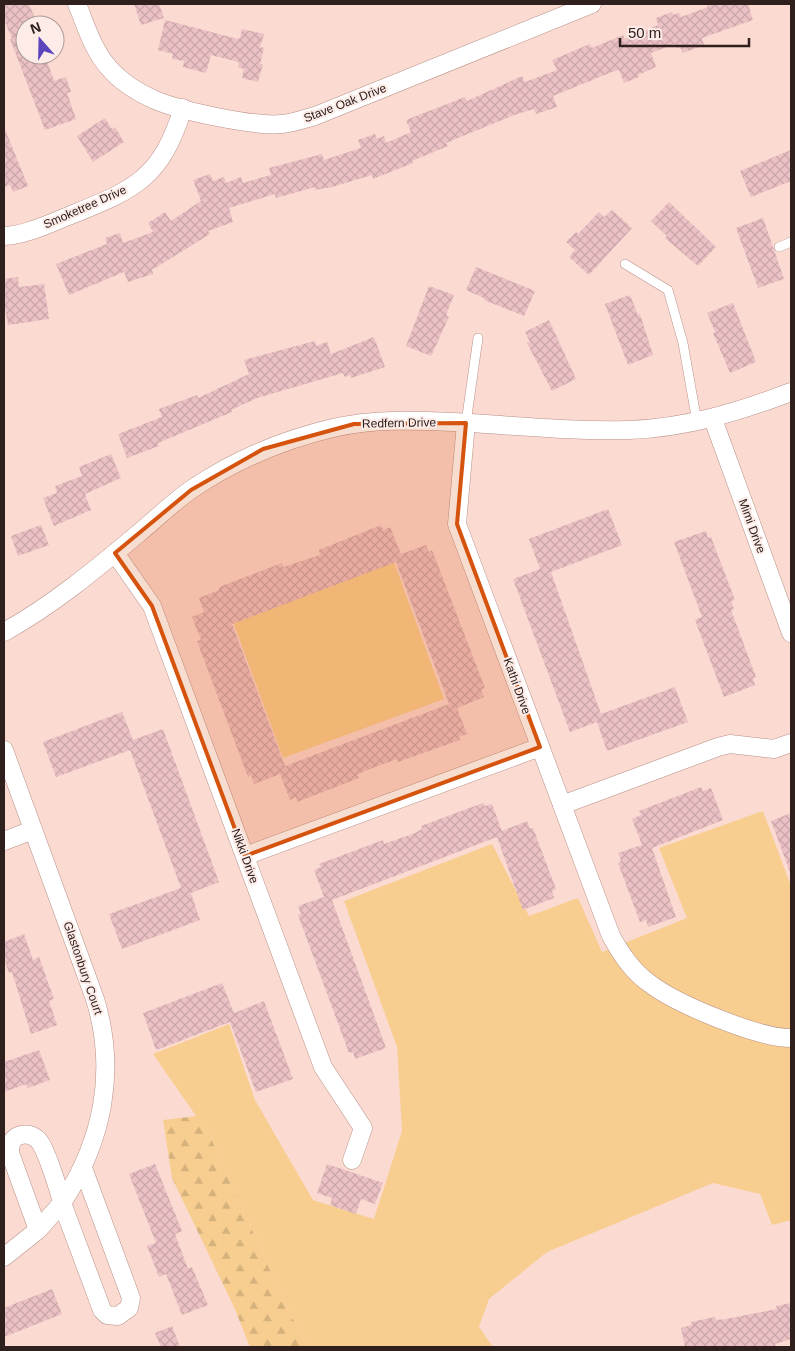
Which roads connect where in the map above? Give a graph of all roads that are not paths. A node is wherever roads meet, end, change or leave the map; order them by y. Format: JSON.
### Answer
{"nodes":[{"id":1,"x":77,"y":4,"type":"edge"},
{"id":2,"x":592,"y":4,"type":"edge"},
{"id":3,"x":183,"y":108,"type":"junction"},
{"id":4,"x":4,"y":236,"type":"edge"},
{"id":5,"x":791,"y":242,"type":"edge"},
{"id":6,"x":779,"y":247,"type":"dead end"},
{"id":7,"x":625,"y":264,"type":"dead end"},
{"id":8,"x":478,"y":338,"type":"dead end"},
{"id":9,"x":791,"y":392,"type":"edge"},
{"id":10,"x":705,"y":420,"type":"junction"},
{"id":11,"x":466,"y":423,"type":"junction"},
{"id":12,"x":115,"y":553,"type":"junction"},
{"id":13,"x":4,"y":632,"type":"edge"},
{"id":14,"x":791,"y":633,"type":"edge"},
{"id":15,"x":791,"y":743,"type":"edge"},
{"id":16,"x":540,"y":747,"type":"junction"},
{"id":17,"x":4,"y":750,"type":"edge"},
{"id":18,"x":8,"y":775,"type":"edge"},
{"id":19,"x":562,"y":804,"type":"junction"},
{"id":20,"x":33,"y":830,"type":"junction"},
{"id":21,"x":4,"y":841,"type":"edge"},
{"id":22,"x":245,"y":856,"type":"junction"},
{"id":23,"x":791,"y":1038,"type":"edge"},
{"id":24,"x":352,"y":1160,"type":"dead end"},
{"id":25,"x":83,"y":1168,"type":"junction"},
{"id":26,"x":62,"y":1203,"type":"junction"},
{"id":27,"x":38,"y":1230,"type":"junction"},
{"id":28,"x":4,"y":1257,"type":"edge"}],
"edges":[{"from":1,"to":3,"type":"street","name":"Stave Oak Drive"},
{"from":2,"to":3,"type":"street","name":"Stave Oak Drive"},
{"from":3,"to":4,"type":"street","name":"Smoketree Drive"},
{"from":5,"to":6,"type":"lane"},
{"from":7,"to":10,"type":"lane"},
{"from":8,"to":11,"type":"lane"},
{"from":9,"to":10,"type":"street","name":"Redfern Drive"},
{"from":10,"to":11,"type":"street","name":"Redfern Drive"},
{"from":10,"to":14,"type":"street","name":"Mimi Drive"},
{"from":11,"to":12,"type":"street","name":"Redfern Drive"},
{"from":11,"to":16,"type":"street","name":"Kathi Drive"},
{"from":12,"to":13,"type":"street","name":"Redfern Drive"},
{"from":12,"to":22,"type":"street","name":"Nikki Drive"},
{"from":15,"to":19,"type":"street"},
{"from":16,"to":19,"type":"street","name":"Kathi Drive"},
{"from":16,"to":22,"type":"street"},
{"from":17,"to":18,"type":"street","name":"Glastonbury Court"},
{"from":18,"to":20,"type":"street","name":"Glastonbury Court"},
{"from":19,"to":23,"type":"street","name":"Kathi Drive"},
{"from":20,"to":21,"type":"street"},
{"from":20,"to":25,"type":"street","name":"Glastonbury Court"},
{"from":22,"to":24,"type":"street","name":"Nikki Drive"},
{"from":25,"to":26,"type":"street","name":"Glastonbury Court"},
{"from":25,"to":26,"type":"street"},
{"from":26,"to":27,"type":"street","name":"Glastonbury Court"},
{"from":26,"to":27,"type":"street"},
{"from":27,"to":28,"type":"street","name":"Glastonbury Court"}]}
